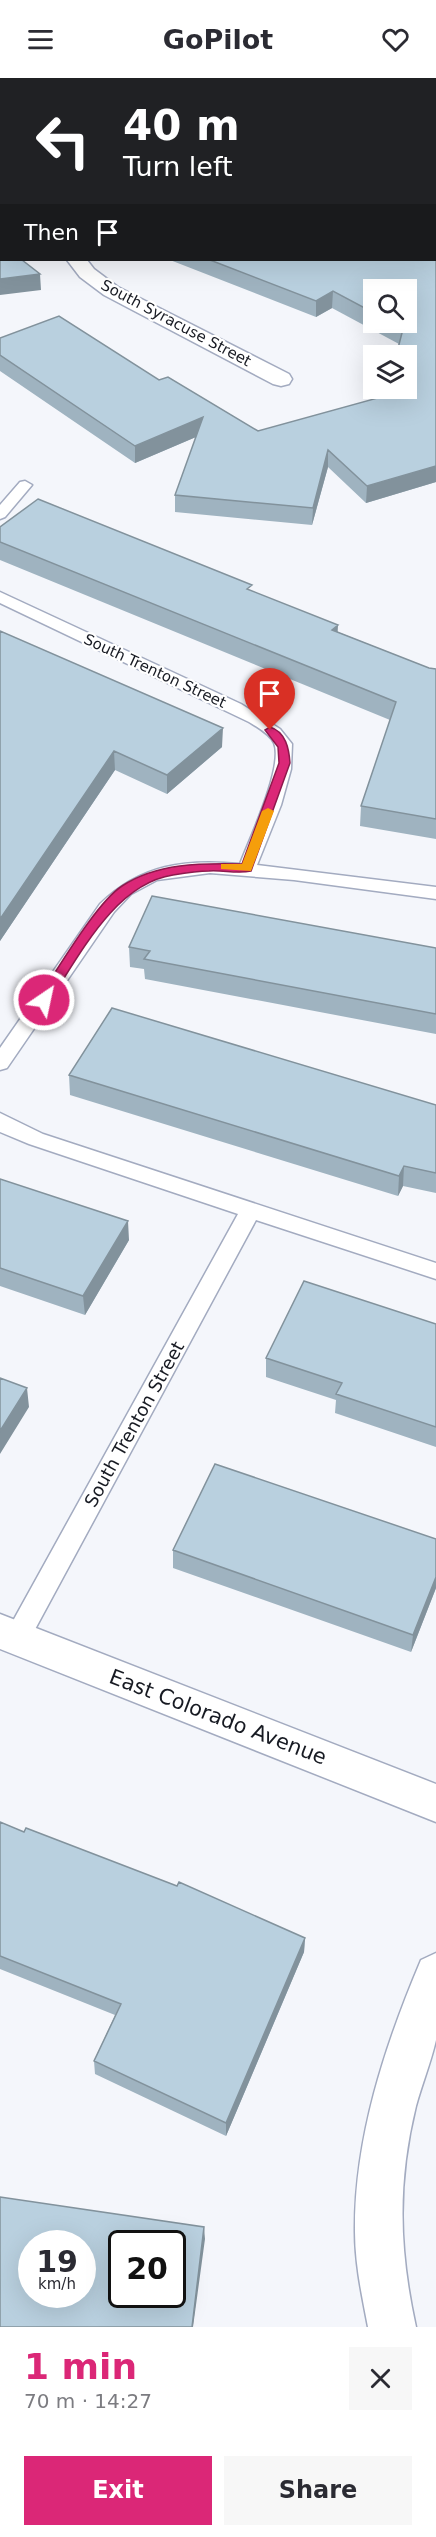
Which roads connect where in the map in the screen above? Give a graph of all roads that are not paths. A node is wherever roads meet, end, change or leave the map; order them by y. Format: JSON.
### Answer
{"nodes":[{"id":1,"x":78,"y":261,"type":"edge"},
{"id":2,"x":281,"y":379,"type":"dead end"},
{"id":3,"x":25,"y":485,"type":"dead end"},
{"id":4,"x":0,"y":513,"type":"edge"},
{"id":5,"x":0,"y":597,"type":"edge"},
{"id":6,"x":247,"y":868,"type":"junction"},
{"id":7,"x":436,"y":893,"type":"edge"},
{"id":8,"x":0,"y":1063,"type":"edge"},
{"id":9,"x":0,"y":1120,"type":"edge"},
{"id":10,"x":251,"y":1210,"type":"junction"},
{"id":11,"x":436,"y":1271,"type":"edge"},
{"id":12,"x":9,"y":1635,"type":"edge"},
{"id":13,"x":436,"y":1803,"type":"edge"},
{"id":14,"x":436,"y":1975,"type":"edge"},
{"id":15,"x":392,"y":2327,"type":"edge"}],
"edges":[{"from":1,"to":2,"type":"street","name":"South Syracuse Street"},
{"from":3,"to":4,"type":"lane"},
{"from":5,"to":6,"type":"lane","name":"South Trenton Street"},
{"from":6,"to":7,"type":"lane"},
{"from":6,"to":8,"type":"lane"},
{"from":9,"to":10,"type":"lane"},
{"from":10,"to":11,"type":"lane"},
{"from":10,"to":12,"type":"lane","name":"South Trenton Street"},
{"from":12,"to":13,"type":"street","name":"East Colorado Avenue"},
{"from":14,"to":15,"type":"street"}]}
